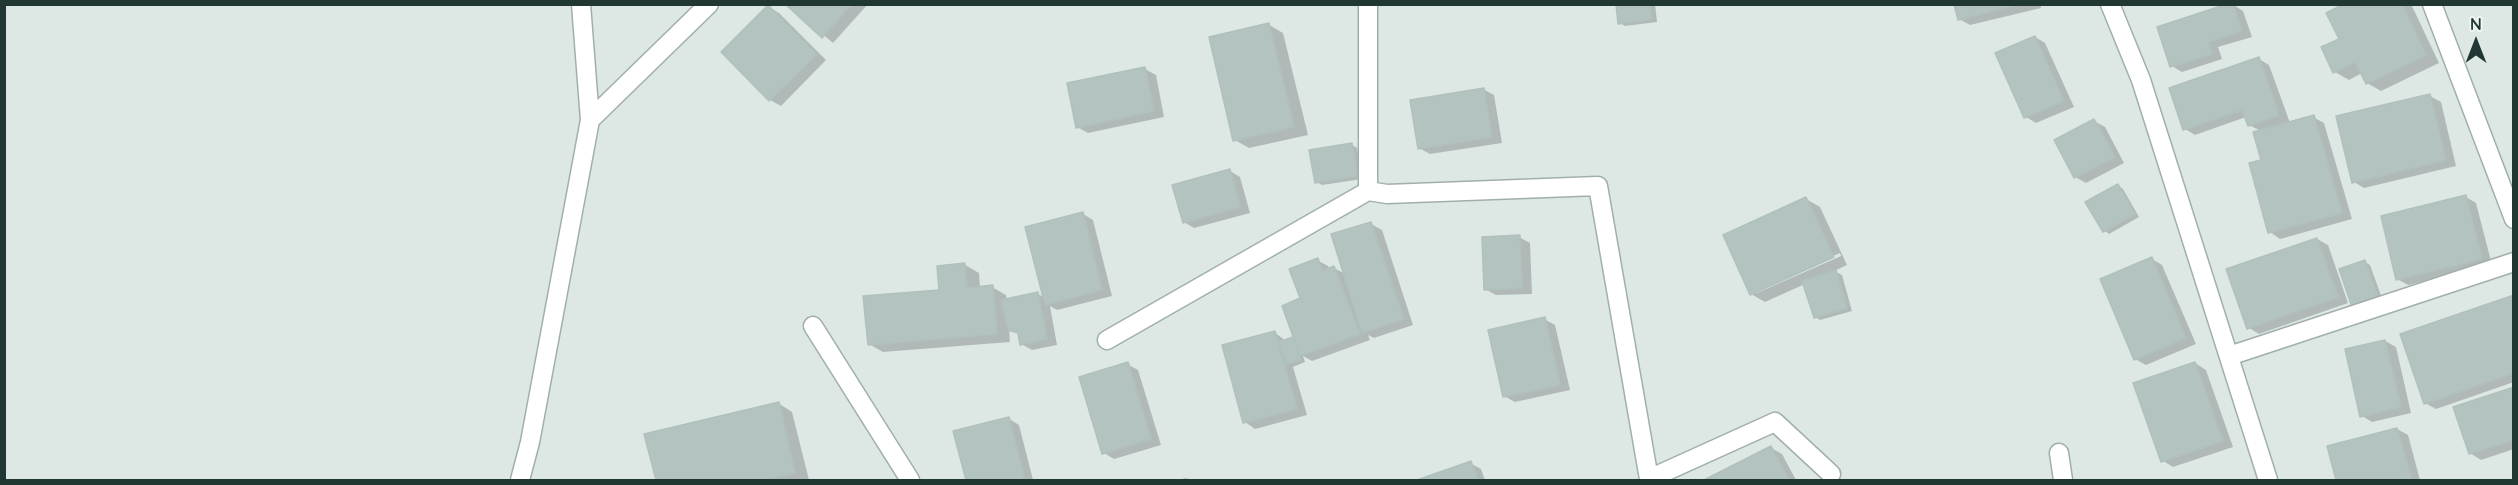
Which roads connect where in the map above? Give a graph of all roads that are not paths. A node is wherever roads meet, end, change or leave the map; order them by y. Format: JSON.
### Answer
{"nodes":[{"id":1,"x":581,"y":4,"type":"edge"},
{"id":2,"x":709,"y":4,"type":"edge"},
{"id":3,"x":1368,"y":4,"type":"edge"},
{"id":4,"x":2110,"y":4,"type":"edge"},
{"id":5,"x":2432,"y":4,"type":"edge"},
{"id":6,"x":590,"y":120,"type":"junction"},
{"id":7,"x":1368,"y":191,"type":"junction"},
{"id":8,"x":2514,"y":219,"type":"edge"},
{"id":9,"x":2514,"y":262,"type":"edge"},
{"id":10,"x":813,"y":326,"type":"dead end"},
{"id":11,"x":1107,"y":340,"type":"dead end"},
{"id":12,"x":2229,"y":356,"type":"junction"},
{"id":13,"x":2058,"y":453,"type":"dead end"},
{"id":14,"x":1832,"y":474,"type":"dead end"},
{"id":15,"x":520,"y":480,"type":"edge"},
{"id":16,"x":910,"y":480,"type":"edge"},
{"id":17,"x":2063,"y":480,"type":"edge"},
{"id":18,"x":2268,"y":480,"type":"edge"}],
"edges":[{"from":1,"to":6,"type":"street"},
{"from":2,"to":6,"type":"street"},
{"from":3,"to":7,"type":"street"},
{"from":4,"to":12,"type":"street"},
{"from":5,"to":8,"type":"street"},
{"from":6,"to":15,"type":"street"},
{"from":7,"to":11,"type":"street"},
{"from":7,"to":14,"type":"street"},
{"from":9,"to":12,"type":"street"},
{"from":10,"to":16,"type":"street"},
{"from":12,"to":18,"type":"street"},
{"from":13,"to":17,"type":"street"}]}
